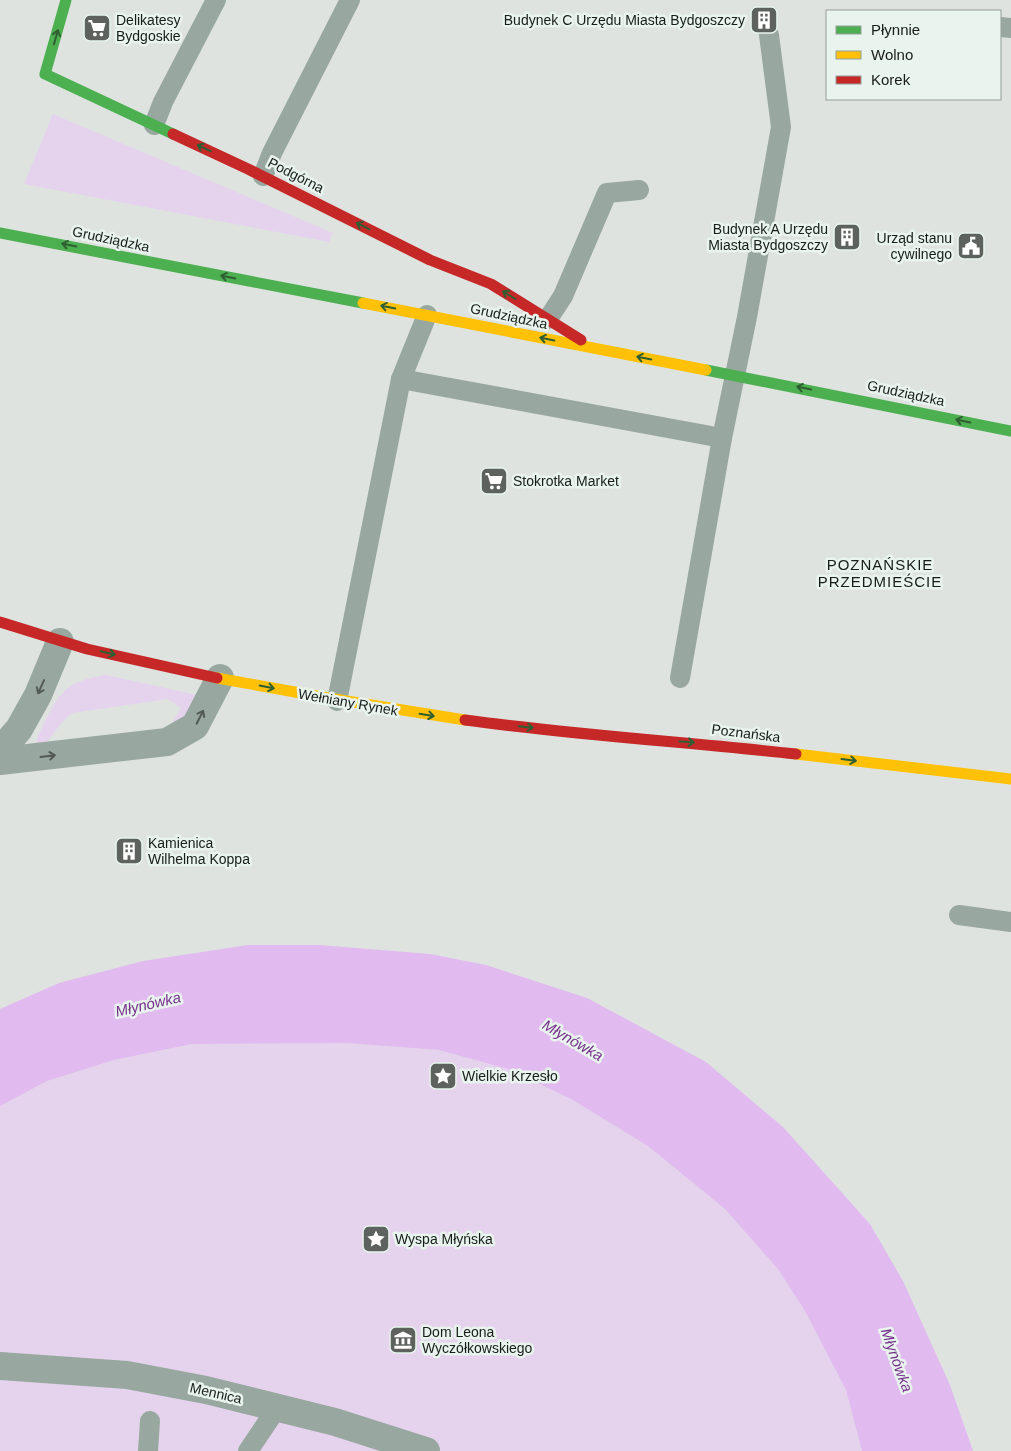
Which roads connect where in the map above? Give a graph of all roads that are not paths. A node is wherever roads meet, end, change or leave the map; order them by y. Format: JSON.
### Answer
{"nodes":[{"id":1,"x":66,"y":0,"type":"edge"},
{"id":2,"x":216,"y":0,"type":"edge"},
{"id":3,"x":350,"y":0,"type":"edge"},
{"id":4,"x":770,"y":35,"type":"dead end"},
{"id":5,"x":154,"y":124,"type":"junction"},
{"id":6,"x":263,"y":176,"type":"junction"},
{"id":7,"x":639,"y":190,"type":"dead end"},
{"id":8,"x":0,"y":232,"type":"edge"},
{"id":9,"x":427,"y":315,"type":"junction"},
{"id":10,"x":548,"y":319,"type":"junction"},
{"id":11,"x":595,"y":349,"type":"junction"},
{"id":12,"x":735,"y":375,"type":"junction"},
{"id":13,"x":401,"y":379,"type":"junction"},
{"id":14,"x":1011,"y":431,"type":"edge"},
{"id":15,"x":722,"y":438,"type":"junction"},
{"id":16,"x":0,"y":622,"type":"edge"},
{"id":17,"x":60,"y":642,"type":"junction"},
{"id":18,"x":220,"y":678,"type":"junction"},
{"id":19,"x":680,"y":678,"type":"dead end"},
{"id":20,"x":337,"y":701,"type":"junction"},
{"id":21,"x":477,"y":723,"type":"joint"},
{"id":22,"x":0,"y":751,"type":"edge"},
{"id":23,"x":0,"y":761,"type":"edge"},
{"id":24,"x":1011,"y":779,"type":"edge"},
{"id":25,"x":959,"y":915,"type":"dead end"},
{"id":26,"x":1011,"y":922,"type":"edge"},
{"id":27,"x":0,"y":1366,"type":"edge"},
{"id":28,"x":277,"y":1408,"type":"junction"},
{"id":29,"x":150,"y":1421,"type":"dead end"},
{"id":30,"x":148,"y":1451,"type":"edge"},
{"id":31,"x":248,"y":1451,"type":"edge"},
{"id":32,"x":426,"y":1451,"type":"edge"}],
"edges":[{"from":5,"to":1,"type":"main road","name":"Podgórna","one_way":true},
{"from":2,"to":5,"type":"lane"},
{"from":3,"to":6,"type":"lane"},
{"from":4,"to":12,"type":"lane"},
{"from":6,"to":5,"type":"main road","name":"Podgórna","one_way":true},
{"from":10,"to":6,"type":"main road","name":"Podgórna","one_way":true},
{"from":7,"to":10,"type":"lane"},
{"from":9,"to":8,"type":"main road","name":"Grudziądzka","one_way":true},
{"from":11,"to":9,"type":"main road","name":"Grudziądzka","one_way":true},
{"from":9,"to":13,"type":"lane"},
{"from":10,"to":11,"type":"main road","name":"Podgórna"},
{"from":12,"to":11,"type":"main road","name":"Grudziądzka","one_way":true},
{"from":14,"to":12,"type":"main road","name":"Grudziądzka","one_way":true},
{"from":12,"to":15,"type":"lane"},
{"from":13,"to":15,"type":"lane"},
{"from":13,"to":20,"type":"lane"},
{"from":15,"to":19,"type":"lane"},
{"from":16,"to":17,"type":"main road","name":"Wełniany Rynek"},
{"from":17,"to":18,"type":"main road","name":"Wełniany Rynek","one_way":true},
{"from":17,"to":22,"type":"street","one_way":true},
{"from":18,"to":20,"type":"main road","name":"Wełniany Rynek","one_way":true},
{"from":23,"to":18,"type":"street","one_way":true},
{"from":20,"to":21,"type":"main road","name":"Wełniany Rynek","one_way":true},
{"from":21,"to":24,"type":"main road","name":"Poznańska","one_way":true},
{"from":25,"to":26,"type":"lane"},
{"from":27,"to":28,"type":"street","name":"Mennica"},
{"from":28,"to":31,"type":"lane"},
{"from":28,"to":32,"type":"street","name":"Mennica"},
{"from":29,"to":30,"type":"lane"}]}
